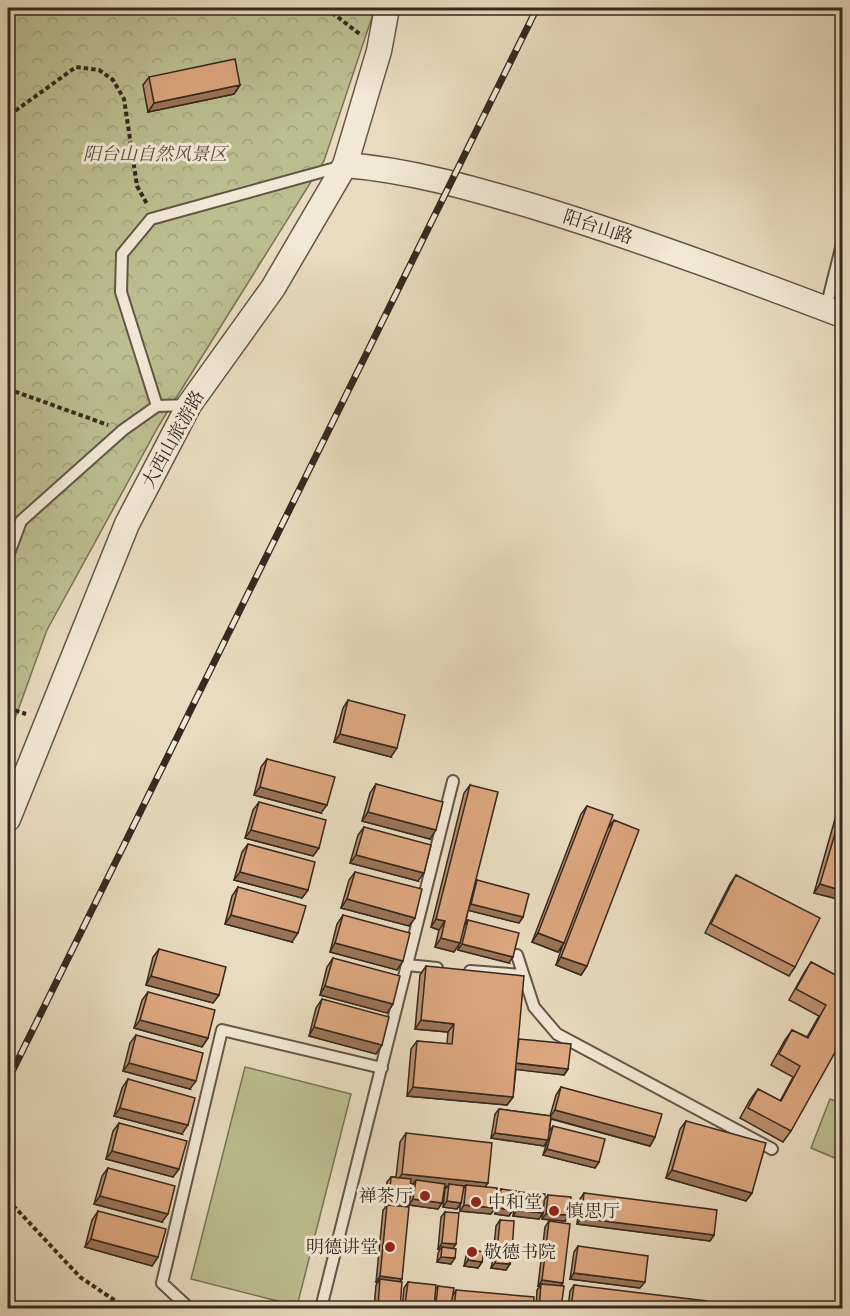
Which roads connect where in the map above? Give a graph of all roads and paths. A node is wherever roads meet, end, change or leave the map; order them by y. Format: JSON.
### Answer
{"nodes":[{"id":1,"x":326,"y":8,"type":"edge"},
{"id":2,"x":387,"y":8,"type":"edge"},
{"id":3,"x":379,"y":51,"type":"junction"},
{"id":4,"x":8,"y":111,"type":"edge"},
{"id":5,"x":345,"y":165,"type":"junction"},
{"id":6,"x":154,"y":218,"type":"junction"},
{"id":7,"x":843,"y":244,"type":"edge"},
{"id":8,"x":834,"y":312,"type":"edge"},
{"id":9,"x":8,"y":389,"type":"edge"},
{"id":10,"x":189,"y":405,"type":"junction"},
{"id":11,"x":157,"y":406,"type":"junction"},
{"id":12,"x":123,"y":430,"type":"junction"},
{"id":13,"x":8,"y":556,"type":"edge"},
{"id":14,"x":453,"y":781,"type":"dead end"},
{"id":15,"x":8,"y":819,"type":"edge"},
{"id":16,"x":517,"y":955,"type":"edge"},
{"id":17,"x":407,"y":965,"type":"junction"},
{"id":18,"x":522,"y":975,"type":"junction"},
{"id":19,"x":382,"y":1068,"type":"junction"},
{"id":20,"x":772,"y":1149,"type":"dead end"},
{"id":21,"x":8,"y":1200,"type":"edge"},
{"id":22,"x":126,"y":1308,"type":"edge"},
{"id":23,"x":189,"y":1308,"type":"edge"},
{"id":24,"x":321,"y":1308,"type":"edge"}],
"edges":[{"from":1,"to":3,"type":"path"},
{"from":2,"to":3,"type":"street","name":"大西山旅游路"},
{"from":3,"to":5,"type":"street","name":"大西山旅游路"},
{"from":4,"to":6,"type":"path"},
{"from":5,"to":6,"type":"lane"},
{"from":5,"to":8,"type":"street","name":"阳台山路"},
{"from":5,"to":10,"type":"street","name":"大西山旅游路"},
{"from":6,"to":11,"type":"lane"},
{"from":7,"to":8,"type":"lane"},
{"from":9,"to":12,"type":"path"},
{"from":10,"to":11,"type":"lane"},
{"from":10,"to":15,"type":"street","name":"大西山旅游路"},
{"from":11,"to":12,"type":"lane"},
{"from":12,"to":13,"type":"lane"},
{"from":14,"to":17,"type":"lane"},
{"from":16,"to":18,"type":"lane"},
{"from":17,"to":18,"type":"lane"},
{"from":17,"to":19,"type":"lane"},
{"from":18,"to":20,"type":"lane"},
{"from":19,"to":23,"type":"lane"},
{"from":19,"to":24,"type":"lane"},
{"from":21,"to":22,"type":"path"}]}
